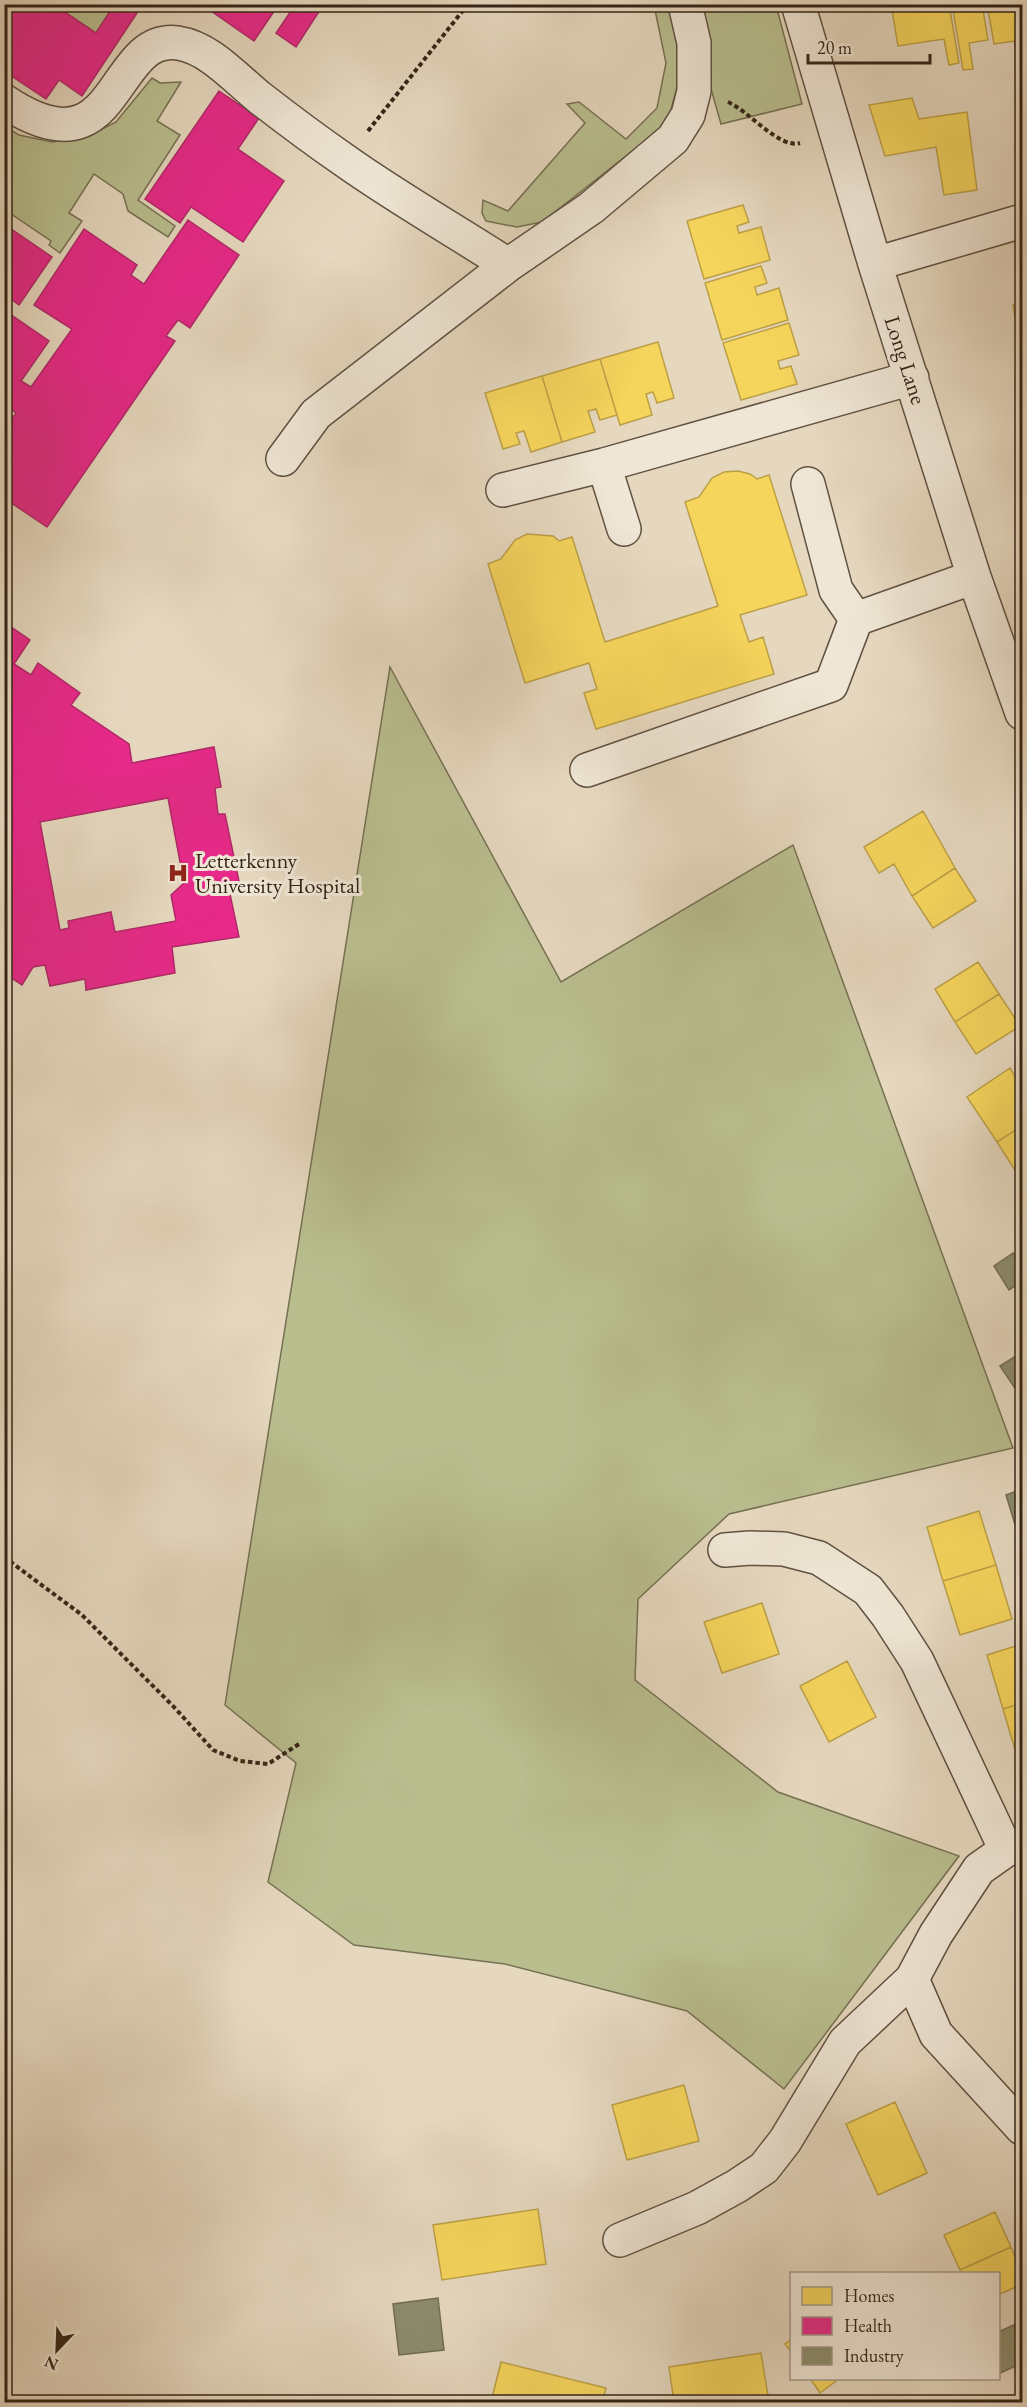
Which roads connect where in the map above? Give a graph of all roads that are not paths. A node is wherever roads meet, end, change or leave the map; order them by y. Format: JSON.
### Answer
{"nodes":[{"id":1,"x":685,"y":4,"type":"edge"},
{"id":2,"x":798,"y":4,"type":"edge"},
{"id":3,"x":4,"y":101,"type":"edge"},
{"id":4,"x":1023,"y":221,"type":"edge"},
{"id":5,"x":875,"y":264,"type":"junction"},
{"id":6,"x":508,"y":266,"type":"junction"},
{"id":7,"x":912,"y":378,"type":"junction"},
{"id":8,"x":283,"y":459,"type":"dead end"},
{"id":9,"x":604,"y":465,"type":"junction"},
{"id":10,"x":808,"y":484,"type":"dead end"},
{"id":11,"x":503,"y":490,"type":"dead end"},
{"id":12,"x":624,"y":529,"type":"dead end"},
{"id":13,"x":974,"y":577,"type":"junction"},
{"id":14,"x":856,"y":619,"type":"junction"},
{"id":15,"x":1023,"y":714,"type":"edge"},
{"id":16,"x":587,"y":770,"type":"dead end"},
{"id":17,"x":725,"y":1550,"type":"dead end"},
{"id":18,"x":1014,"y":1848,"type":"edge"},
{"id":19,"x":912,"y":1979,"type":"junction"},
{"id":20,"x":1023,"y":2128,"type":"edge"},
{"id":21,"x":620,"y":2240,"type":"dead end"}],
"edges":[{"from":1,"to":6,"type":"street"},
{"from":2,"to":5,"type":"street","name":"Long Lane"},
{"from":3,"to":6,"type":"street"},
{"from":4,"to":5,"type":"street"},
{"from":5,"to":7,"type":"street","name":"Long Lane"},
{"from":6,"to":8,"type":"street"},
{"from":7,"to":9,"type":"street"},
{"from":7,"to":13,"type":"street","name":"Long Lane"},
{"from":9,"to":11,"type":"street"},
{"from":9,"to":12,"type":"street"},
{"from":10,"to":14,"type":"street"},
{"from":13,"to":14,"type":"street"},
{"from":13,"to":15,"type":"street","name":"Long Lane"},
{"from":14,"to":16,"type":"street"},
{"from":17,"to":18,"type":"street"},
{"from":18,"to":19,"type":"street"},
{"from":19,"to":20,"type":"street"},
{"from":19,"to":21,"type":"street"}]}
